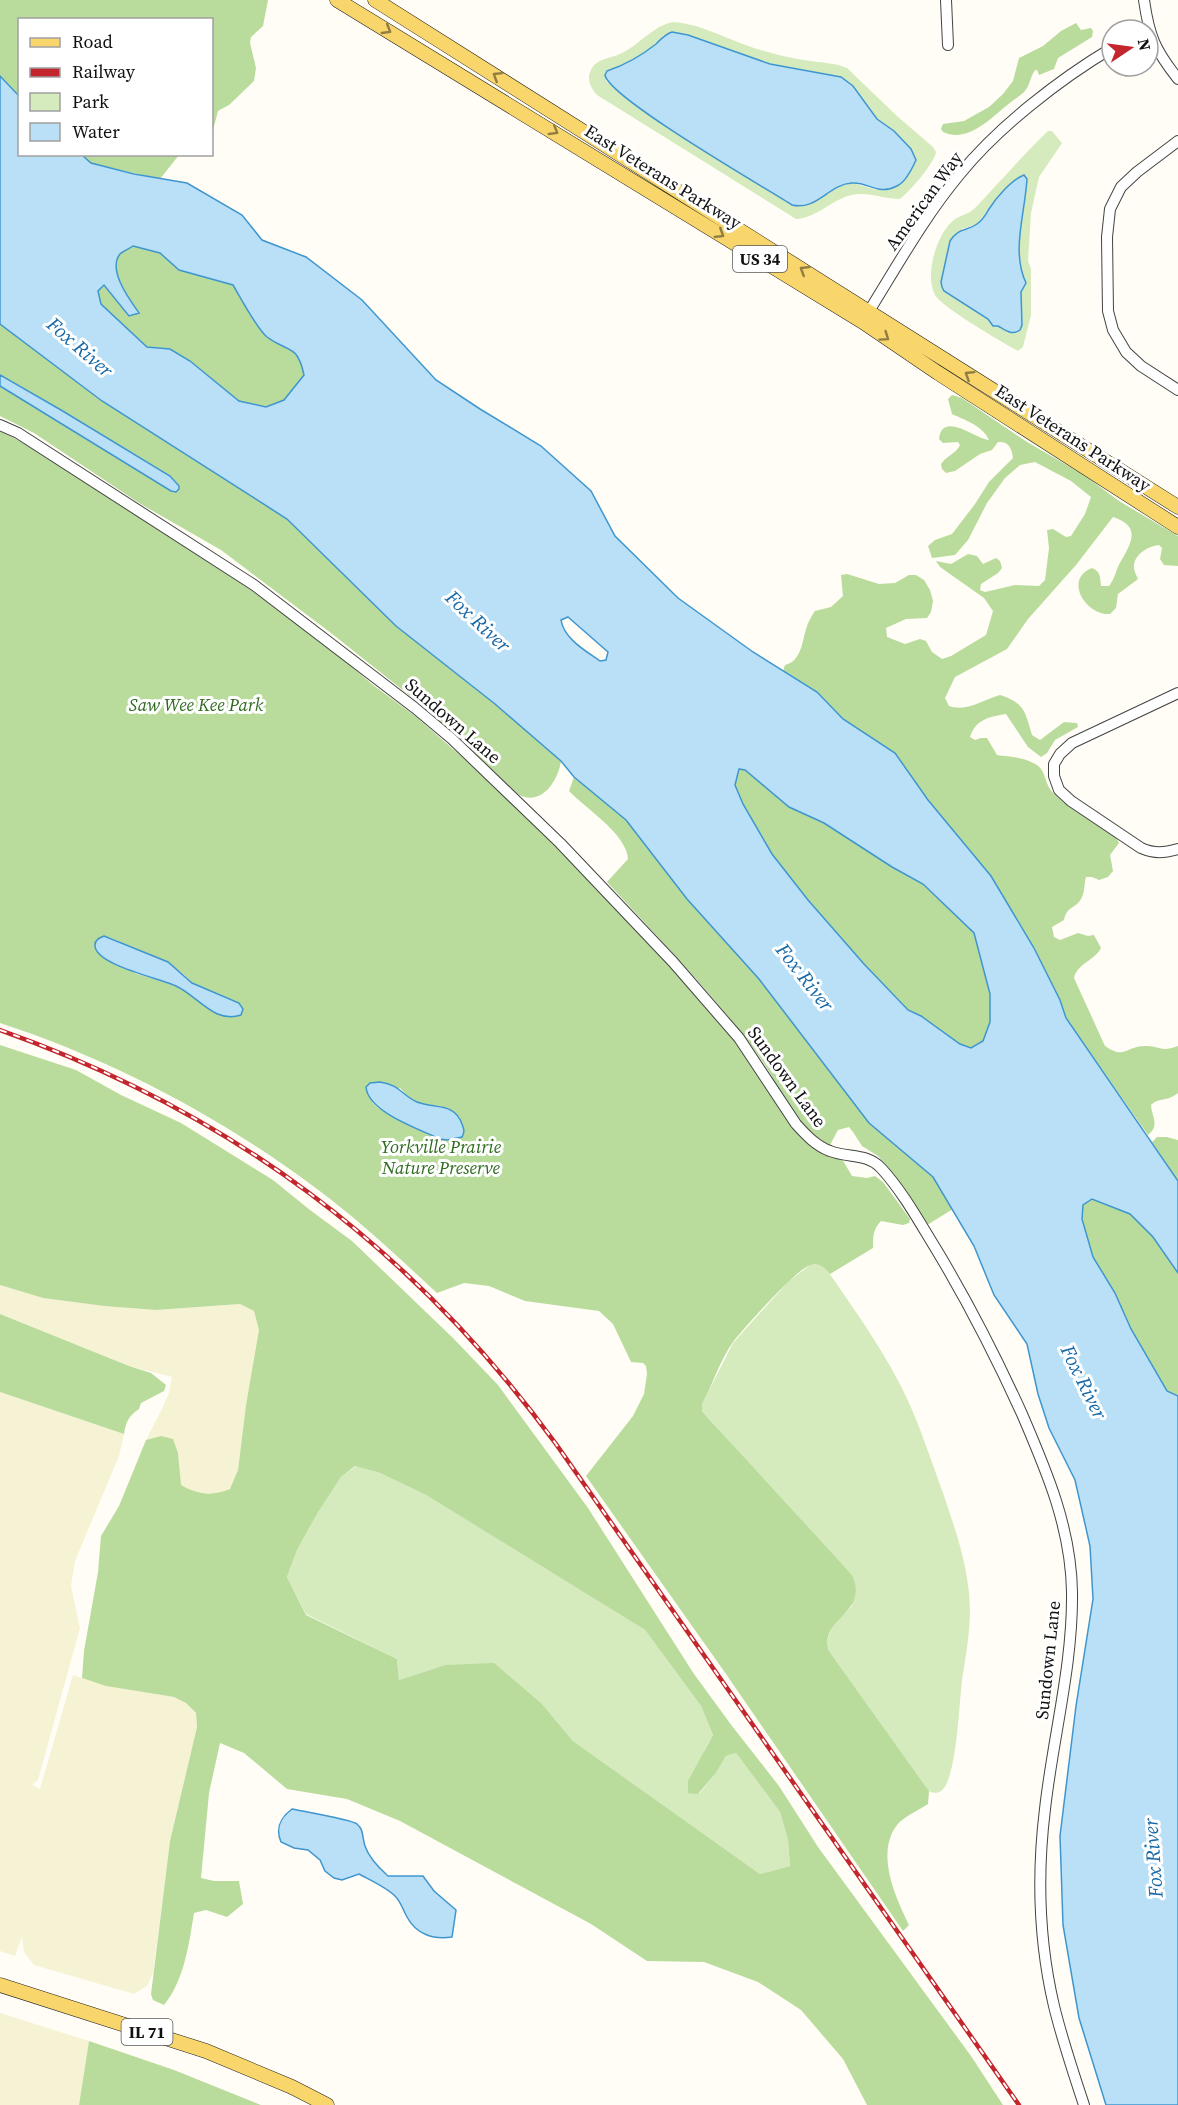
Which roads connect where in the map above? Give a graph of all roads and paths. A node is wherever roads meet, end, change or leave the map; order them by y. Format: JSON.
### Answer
{"nodes":[{"id":1,"x":337,"y":0,"type":"edge"},
{"id":2,"x":375,"y":0,"type":"edge"},
{"id":3,"x":946,"y":0,"type":"edge"},
{"id":4,"x":1144,"y":0,"type":"edge"},
{"id":5,"x":1146,"y":18,"type":"edge"},
{"id":6,"x":948,"y":45,"type":"dead end"},
{"id":7,"x":1100,"y":55,"type":"edge"},
{"id":8,"x":1160,"y":55,"type":"edge"},
{"id":9,"x":1178,"y":79,"type":"edge"},
{"id":10,"x":1178,"y":141,"type":"edge"},
{"id":11,"x":866,"y":316,"type":"junction"},
{"id":12,"x":1178,"y":390,"type":"edge"},
{"id":13,"x":0,"y":425,"type":"edge"},
{"id":14,"x":1178,"y":507,"type":"edge"},
{"id":15,"x":1178,"y":527,"type":"edge"},
{"id":16,"x":1178,"y":693,"type":"edge"},
{"id":17,"x":1178,"y":849,"type":"edge"},
{"id":18,"x":0,"y":1985,"type":"edge"},
{"id":19,"x":327,"y":2105,"type":"edge"},
{"id":20,"x":1084,"y":2105,"type":"edge"}],
"edges":[{"from":1,"to":11,"type":"main road","name":"East Veterans Parkway","number":"US 34","one_way":true},
{"from":11,"to":2,"type":"main road","name":"East Veterans Parkway","number":"US 34","one_way":true},
{"from":3,"to":6,"type":"street"},
{"from":4,"to":5,"type":"street"},
{"from":7,"to":11,"type":"street","name":"American Way"},
{"from":8,"to":9,"type":"street"},
{"from":10,"to":12,"type":"street"},
{"from":14,"to":11,"type":"main road","name":"East Veterans Parkway","number":"US 34","one_way":true},
{"from":11,"to":15,"type":"main road","name":"East Veterans Parkway","number":"US 34","one_way":true},
{"from":13,"to":20,"type":"street","name":"Sundown Lane"},
{"from":16,"to":17,"type":"street"},
{"from":18,"to":19,"type":"main road","number":"IL 71"}]}
